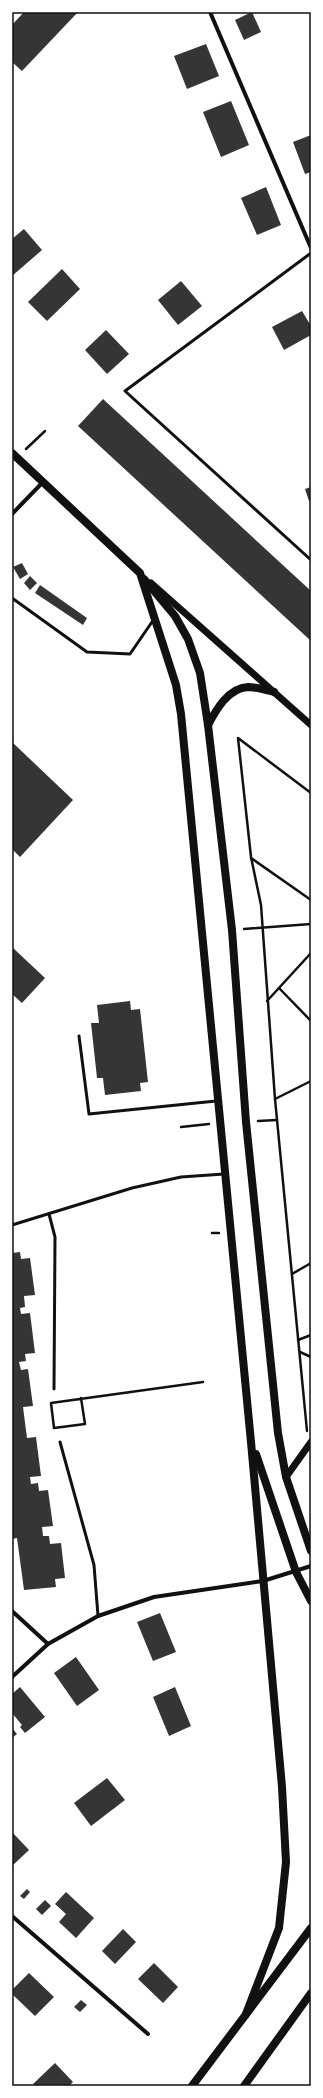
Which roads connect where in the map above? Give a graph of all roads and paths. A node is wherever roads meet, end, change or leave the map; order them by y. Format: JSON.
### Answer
{"nodes":[{"id":1,"x":210,"y":12,"type":"edge"},
{"id":2,"x":311,"y":248,"type":"edge"},
{"id":3,"x":311,"y":253,"type":"edge"},
{"id":4,"x":45,"y":431,"type":"dead end"},
{"id":5,"x":15,"y":455,"type":"edge"},
{"id":6,"x":43,"y":482,"type":"junction"},
{"id":7,"x":12,"y":514,"type":"edge"},
{"id":8,"x":311,"y":560,"type":"edge"},
{"id":9,"x":140,"y":573,"type":"junction"},
{"id":10,"x":12,"y":598,"type":"edge"},
{"id":11,"x":155,"y":616,"type":"junction"},
{"id":12,"x":274,"y":692,"type":"junction"},
{"id":13,"x":208,"y":725,"type":"junction"},
{"id":14,"x":311,"y":725,"type":"edge"},
{"id":15,"x":311,"y":793,"type":"edge"},
{"id":16,"x":251,"y":858,"type":"junction"},
{"id":17,"x":311,"y":900,"type":"edge"},
{"id":18,"x":311,"y":924,"type":"edge"},
{"id":19,"x":262,"y":927,"type":"junction"},
{"id":20,"x":232,"y":930,"type":"junction"},
{"id":21,"x":311,"y":953,"type":"edge"},
{"id":22,"x":279,"y":988,"type":"junction"},
{"id":23,"x":267,"y":1002,"type":"junction"},
{"id":24,"x":311,"y":1021,"type":"edge"},
{"id":25,"x":79,"y":1036,"type":"dead end"},
{"id":26,"x":311,"y":1081,"type":"edge"},
{"id":27,"x":275,"y":1099,"type":"junction"},
{"id":28,"x":218,"y":1100,"type":"junction"},
{"id":29,"x":226,"y":1174,"type":"junction"},
{"id":30,"x":49,"y":1214,"type":"junction"},
{"id":31,"x":12,"y":1225,"type":"edge"},
{"id":32,"x":311,"y":1263,"type":"edge"},
{"id":33,"x":292,"y":1274,"type":"junction"},
{"id":34,"x":311,"y":1335,"type":"edge"},
{"id":35,"x":298,"y":1340,"type":"junction"},
{"id":36,"x":299,"y":1352,"type":"junction"},
{"id":37,"x":311,"y":1357,"type":"edge"},
{"id":38,"x":203,"y":1382,"type":"dead end"},
{"id":39,"x":54,"y":1389,"type":"dead end"},
{"id":40,"x":81,"y":1398,"type":"junction"},
{"id":41,"x":60,"y":1442,"type":"dead end"},
{"id":42,"x":252,"y":1442,"type":"junction"},
{"id":43,"x":310,"y":1443,"type":"edge"},
{"id":44,"x":286,"y":1477,"type":"junction"},
{"id":45,"x":311,"y":1551,"type":"edge"},
{"id":46,"x":311,"y":1566,"type":"edge"},
{"id":47,"x":296,"y":1572,"type":"junction"},
{"id":48,"x":263,"y":1581,"type":"junction"},
{"id":49,"x":311,"y":1601,"type":"edge"},
{"id":50,"x":12,"y":1611,"type":"edge"},
{"id":51,"x":98,"y":1616,"type":"junction"},
{"id":52,"x":48,"y":1644,"type":"junction"},
{"id":53,"x":12,"y":1676,"type":"edge"},
{"id":54,"x":12,"y":1916,"type":"edge"},
{"id":55,"x":311,"y":1928,"type":"edge"},
{"id":56,"x":310,"y":1996,"type":"edge"},
{"id":57,"x":246,"y":2014,"type":"junction"},
{"id":58,"x":148,"y":2034,"type":"dead end"},
{"id":59,"x":192,"y":2086,"type":"edge"},
{"id":60,"x":244,"y":2086,"type":"edge"}],
"edges":[{"from":1,"to":2,"type":"street"},
{"from":3,"to":8,"type":"lane"},
{"from":4,"to":5,"type":"path"},
{"from":5,"to":6,"type":"main road"},
{"from":6,"to":7,"type":"street"},
{"from":6,"to":9,"type":"main road"},
{"from":9,"to":11,"type":"main road"},
{"from":9,"to":12,"type":"street"},
{"from":9,"to":13,"type":"main road"},
{"from":10,"to":11,"type":"lane"},
{"from":11,"to":28,"type":"main road"},
{"from":12,"to":13,"type":"main road"},
{"from":12,"to":14,"type":"street"},
{"from":13,"to":20,"type":"main road"},
{"from":15,"to":16,"type":"path"},
{"from":16,"to":17,"type":"path"},
{"from":16,"to":19,"type":"path"},
{"from":18,"to":19,"type":"path"},
{"from":19,"to":20,"type":"path"},
{"from":19,"to":23,"type":"path"},
{"from":20,"to":44,"type":"main road"},
{"from":21,"to":22,"type":"path"},
{"from":22,"to":23,"type":"path"},
{"from":22,"to":24,"type":"path"},
{"from":23,"to":27,"type":"path"},
{"from":25,"to":28,"type":"lane"},
{"from":26,"to":27,"type":"path"},
{"from":27,"to":33,"type":"path"},
{"from":28,"to":29,"type":"main road"},
{"from":29,"to":30,"type":"lane"},
{"from":29,"to":42,"type":"main road"},
{"from":30,"to":31,"type":"lane"},
{"from":30,"to":39,"type":"lane"},
{"from":32,"to":33,"type":"path"},
{"from":33,"to":35,"type":"path"},
{"from":34,"to":35,"type":"path"},
{"from":35,"to":36,"type":"path"},
{"from":36,"to":37,"type":"path"},
{"from":36,"to":43,"type":"path"},
{"from":38,"to":40,"type":"path"},
{"from":40,"to":40,"type":"path"},
{"from":41,"to":51,"type":"lane"},
{"from":42,"to":47,"type":"main road"},
{"from":42,"to":48,"type":"main road"},
{"from":43,"to":44,"type":"street"},
{"from":44,"to":45,"type":"main road"},
{"from":46,"to":47,"type":"street"},
{"from":47,"to":48,"type":"street"},
{"from":47,"to":49,"type":"main road"},
{"from":48,"to":51,"type":"street"},
{"from":48,"to":57,"type":"main road"},
{"from":50,"to":52,"type":"street"},
{"from":51,"to":52,"type":"street"},
{"from":52,"to":53,"type":"street"},
{"from":54,"to":58,"type":"street"},
{"from":55,"to":57,"type":"main road"},
{"from":56,"to":60,"type":"main road"},
{"from":57,"to":59,"type":"main road"}]}
